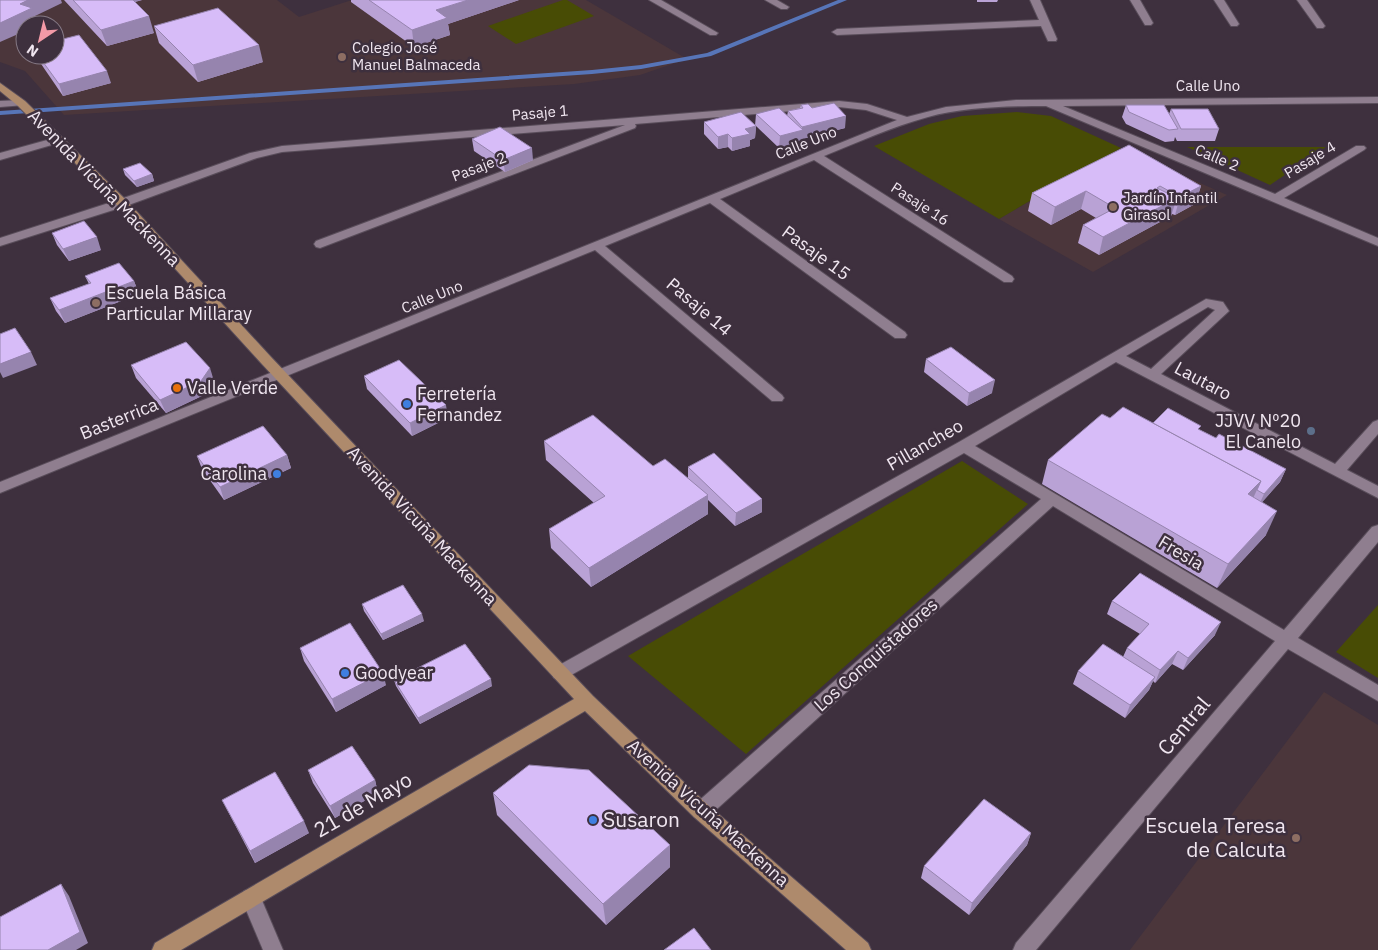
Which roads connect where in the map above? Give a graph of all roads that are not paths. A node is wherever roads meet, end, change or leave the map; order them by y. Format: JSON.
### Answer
{"nodes":[{"id":1,"x":654,"y":0,"type":"edge"},
{"id":2,"x":770,"y":0,"type":"edge"},
{"id":3,"x":1035,"y":0,"type":"edge"},
{"id":4,"x":1135,"y":0,"type":"edge"},
{"id":5,"x":1219,"y":0,"type":"edge"},
{"id":6,"x":1302,"y":0,"type":"edge"},
{"id":7,"x":784,"y":7,"type":"dead end"},
{"id":8,"x":1045,"y":23,"type":"junction"},
{"id":9,"x":1148,"y":23,"type":"dead end"},
{"id":10,"x":1234,"y":24,"type":"dead end"},
{"id":11,"x":1320,"y":26,"type":"dead end"},
{"id":12,"x":837,"y":32,"type":"dead end"},
{"id":13,"x":713,"y":33,"type":"dead end"},
{"id":14,"x":1052,"y":39,"type":"dead end"},
{"id":15,"x":0,"y":86,"type":"edge"},
{"id":16,"x":1378,"y":100,"type":"edge"},
{"id":17,"x":1044,"y":102,"type":"junction"},
{"id":18,"x":0,"y":104,"type":"edge"},
{"id":19,"x":24,"y":106,"type":"junction"},
{"id":20,"x":648,"y":119,"type":"junction"},
{"id":21,"x":907,"y":120,"type":"junction"},
{"id":22,"x":58,"y":140,"type":"junction"},
{"id":23,"x":1360,"y":148,"type":"dead end"},
{"id":24,"x":816,"y":156,"type":"junction"},
{"id":25,"x":0,"y":157,"type":"edge"},
{"id":26,"x":711,"y":198,"type":"junction"},
{"id":27,"x":1275,"y":199,"type":"junction"},
{"id":28,"x":122,"y":203,"type":"junction"},
{"id":29,"x":0,"y":242,"type":"edge"},
{"id":30,"x":1378,"y":242,"type":"edge"},
{"id":31,"x":320,"y":244,"type":"dead end"},
{"id":32,"x":597,"y":245,"type":"junction"},
{"id":33,"x":1008,"y":279,"type":"dead end"},
{"id":34,"x":900,"y":335,"type":"dead end"},
{"id":35,"x":1117,"y":357,"type":"junction"},
{"id":36,"x":280,"y":375,"type":"junction"},
{"id":37,"x":1152,"y":375,"type":"junction"},
{"id":38,"x":777,"y":398,"type":"dead end"},
{"id":39,"x":1378,"y":425,"type":"edge"},
{"id":40,"x":964,"y":446,"type":"junction"},
{"id":41,"x":1337,"y":472,"type":"junction"},
{"id":42,"x":0,"y":488,"type":"edge"},
{"id":43,"x":1378,"y":493,"type":"edge"},
{"id":44,"x":1051,"y":499,"type":"junction"},
{"id":45,"x":1378,"y":531,"type":"edge"},
{"id":46,"x":1286,"y":639,"type":"junction"},
{"id":47,"x":560,"y":673,"type":"junction"},
{"id":48,"x":1378,"y":694,"type":"edge"},
{"id":49,"x":587,"y":701,"type":"junction"},
{"id":50,"x":701,"y":811,"type":"junction"},
{"id":51,"x":251,"y":898,"type":"junction"},
{"id":52,"x":162,"y":950,"type":"edge"},
{"id":53,"x":273,"y":950,"type":"edge"},
{"id":54,"x":861,"y":950,"type":"edge"},
{"id":55,"x":1023,"y":950,"type":"edge"}],
"edges":[{"from":1,"to":13,"type":"street"},
{"from":2,"to":7,"type":"street"},
{"from":3,"to":8,"type":"street"},
{"from":4,"to":9,"type":"street"},
{"from":5,"to":10,"type":"street"},
{"from":6,"to":11,"type":"street"},
{"from":8,"to":12,"type":"street"},
{"from":8,"to":14,"type":"street"},
{"from":15,"to":19,"type":"main road","name":"Avenida Vicuña Mackenna"},
{"from":16,"to":17,"type":"street","name":"Calle Uno"},
{"from":17,"to":21,"type":"street","name":"Calle Uno"},
{"from":17,"to":27,"type":"street","name":"Calle 2"},
{"from":18,"to":19,"type":"street"},
{"from":19,"to":22,"type":"main road","name":"Avenida Vicuña Mackenna"},
{"from":20,"to":21,"type":"street","name":"Pasaje 1"},
{"from":20,"to":28,"type":"street","name":"Pasaje 1"},
{"from":20,"to":31,"type":"street","name":"Pasaje 2"},
{"from":21,"to":24,"type":"street","name":"Calle Uno"},
{"from":22,"to":25,"type":"street"},
{"from":22,"to":28,"type":"main road","name":"Avenida Vicuña Mackenna"},
{"from":23,"to":27,"type":"street","name":"Pasaje 4"},
{"from":24,"to":26,"type":"street","name":"Calle Uno"},
{"from":24,"to":33,"type":"street","name":"Pasaje 16"},
{"from":26,"to":32,"type":"street","name":"Calle Uno"},
{"from":26,"to":34,"type":"street","name":"Pasaje 15"},
{"from":27,"to":30,"type":"street","name":"Calle 2"},
{"from":28,"to":29,"type":"street","name":"Pasaje 1"},
{"from":28,"to":36,"type":"main road","name":"Avenida Vicuña Mackenna"},
{"from":32,"to":36,"type":"street","name":"Calle Uno"},
{"from":32,"to":38,"type":"street","name":"Pasaje 14"},
{"from":35,"to":37,"type":"street","name":"Lautaro"},
{"from":35,"to":37,"type":"street","name":"Pillancheo"},
{"from":35,"to":40,"type":"street","name":"Pillancheo"},
{"from":36,"to":42,"type":"street","name":"Basterrica"},
{"from":36,"to":47,"type":"main road","name":"Avenida Vicuña Mackenna"},
{"from":37,"to":41,"type":"street","name":"Lautaro"},
{"from":39,"to":41,"type":"street"},
{"from":40,"to":44,"type":"street","name":"Fresia"},
{"from":40,"to":47,"type":"street","name":"Pillancheo"},
{"from":41,"to":43,"type":"street","name":"Lautaro"},
{"from":44,"to":46,"type":"street","name":"Fresia"},
{"from":44,"to":50,"type":"street","name":"Los Conquistadores"},
{"from":45,"to":46,"type":"street","name":"Central"},
{"from":46,"to":48,"type":"street","name":"Fresia"},
{"from":46,"to":55,"type":"street","name":"Central"},
{"from":47,"to":49,"type":"main road","name":"Avenida Vicuña Mackenna"},
{"from":49,"to":50,"type":"main road","name":"Avenida Vicuña Mackenna"},
{"from":49,"to":51,"type":"main road","name":"21 de Mayo"},
{"from":50,"to":54,"type":"main road","name":"Avenida Vicuña Mackenna"},
{"from":51,"to":52,"type":"main road","name":"21 de Mayo"},
{"from":51,"to":53,"type":"street"}]}
